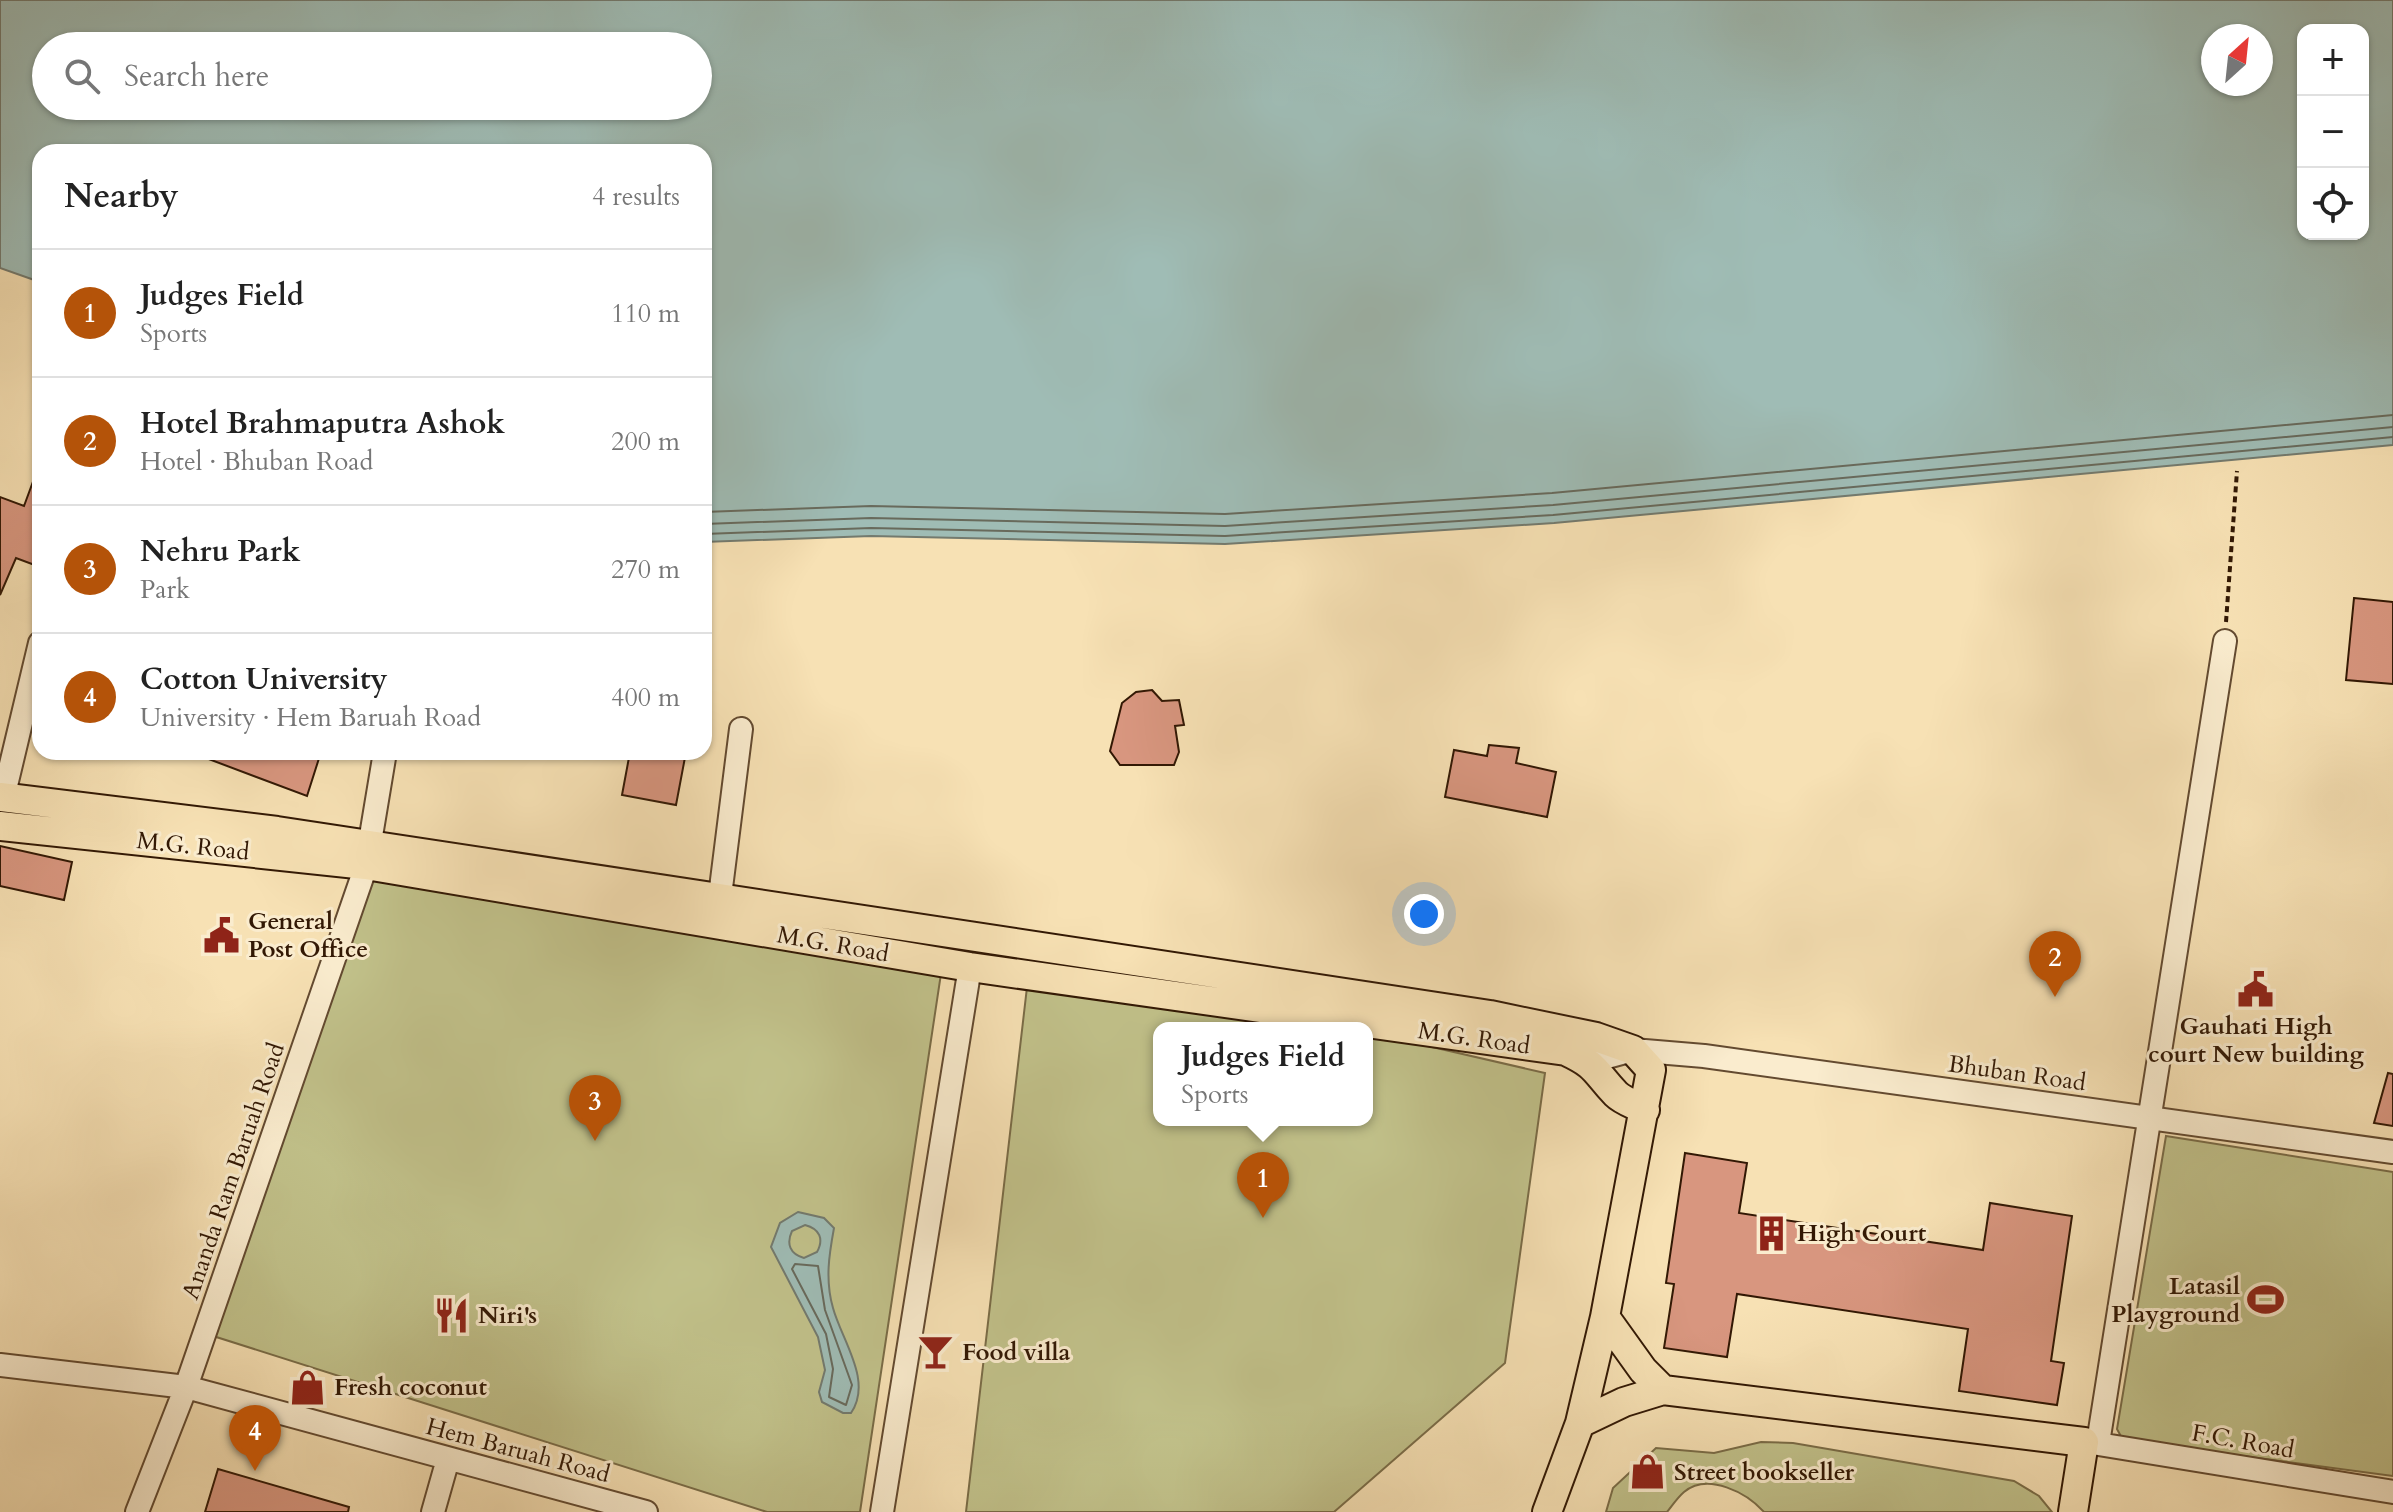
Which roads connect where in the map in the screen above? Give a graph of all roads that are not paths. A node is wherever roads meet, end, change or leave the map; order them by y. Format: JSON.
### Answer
{"nodes":[{"id":1,"x":2225,"y":641,"type":"road end"},
{"id":2,"x":32,"y":675,"type":"edge"},
{"id":3,"x":741,"y":729,"type":"dead end"},
{"id":4,"x":384,"y":760,"type":"edge"},
{"id":5,"x":1,"y":797,"type":"edge"},
{"id":6,"x":0,"y":826,"type":"edge"},
{"id":7,"x":368,"y":855,"type":"junction"},
{"id":8,"x":720,"y":896,"type":"junction"},
{"id":9,"x":970,"y":967,"type":"junction"},
{"id":10,"x":1360,"y":1022,"type":"edge"},
{"id":11,"x":1373,"y":1024,"type":"edge"},
{"id":12,"x":1633,"y":1050,"type":"junction"},
{"id":13,"x":1589,"y":1062,"type":"junction"},
{"id":14,"x":1645,"y":1110,"type":"junction"},
{"id":15,"x":2148,"y":1117,"type":"junction"},
{"id":16,"x":2393,"y":1152,"type":"edge"},
{"id":17,"x":1605,"y":1317,"type":"junction"},
{"id":18,"x":0,"y":1365,"type":"edge"},
{"id":19,"x":186,"y":1387,"type":"junction"},
{"id":20,"x":1663,"y":1390,"type":"junction"},
{"id":21,"x":1580,"y":1423,"type":"junction"},
{"id":22,"x":2091,"y":1442,"type":"junction"},
{"id":23,"x":448,"y":1459,"type":"junction"},
{"id":24,"x":2393,"y":1492,"type":"edge"},
{"id":25,"x":2073,"y":1509,"type":"edge"},
{"id":26,"x":137,"y":1512,"type":"edge"},
{"id":27,"x":433,"y":1512,"type":"edge"},
{"id":28,"x":646,"y":1512,"type":"edge"},
{"id":29,"x":882,"y":1512,"type":"edge"},
{"id":30,"x":1547,"y":1512,"type":"edge"}],
"edges":[{"from":1,"to":15,"type":"street"},
{"from":2,"to":5,"type":"street"},
{"from":3,"to":8,"type":"street"},
{"from":4,"to":7,"type":"street","name":"Ananda Ram Baruah Road"},
{"from":5,"to":7,"type":"main road"},
{"from":6,"to":7,"type":"main road","name":"M.G. Road"},
{"from":7,"to":8,"type":"main road"},
{"from":7,"to":9,"type":"main road","name":"M.G. Road"},
{"from":7,"to":19,"type":"street","name":"Ananda Ram Baruah Road"},
{"from":8,"to":12,"type":"main road"},
{"from":9,"to":10,"type":"main road","name":"M.G. Road"},
{"from":9,"to":29,"type":"street"},
{"from":11,"to":13,"type":"main road","name":"M.G. Road"},
{"from":12,"to":13,"type":"street"},
{"from":12,"to":14,"type":"main road"},
{"from":12,"to":15,"type":"street","name":"Bhuban Road"},
{"from":13,"to":14,"type":"main road","name":"M.G. Road"},
{"from":14,"to":17,"type":"main road"},
{"from":15,"to":16,"type":"street","name":"Bhuban Road"},
{"from":15,"to":22,"type":"street"},
{"from":17,"to":20,"type":"main road"},
{"from":17,"to":21,"type":"main road"},
{"from":18,"to":19,"type":"street","name":"Hem Baruah Road"},
{"from":19,"to":23,"type":"street","name":"Hem Baruah Road"},
{"from":19,"to":26,"type":"street","name":"Ananda Ram Baruah Road"},
{"from":20,"to":21,"type":"main road"},
{"from":20,"to":22,"type":"main road"},
{"from":21,"to":30,"type":"main road"},
{"from":22,"to":24,"type":"street","name":"F.C. Road"},
{"from":22,"to":25,"type":"main road"},
{"from":23,"to":27,"type":"street"},
{"from":23,"to":28,"type":"street","name":"Hem Baruah Road"}]}
